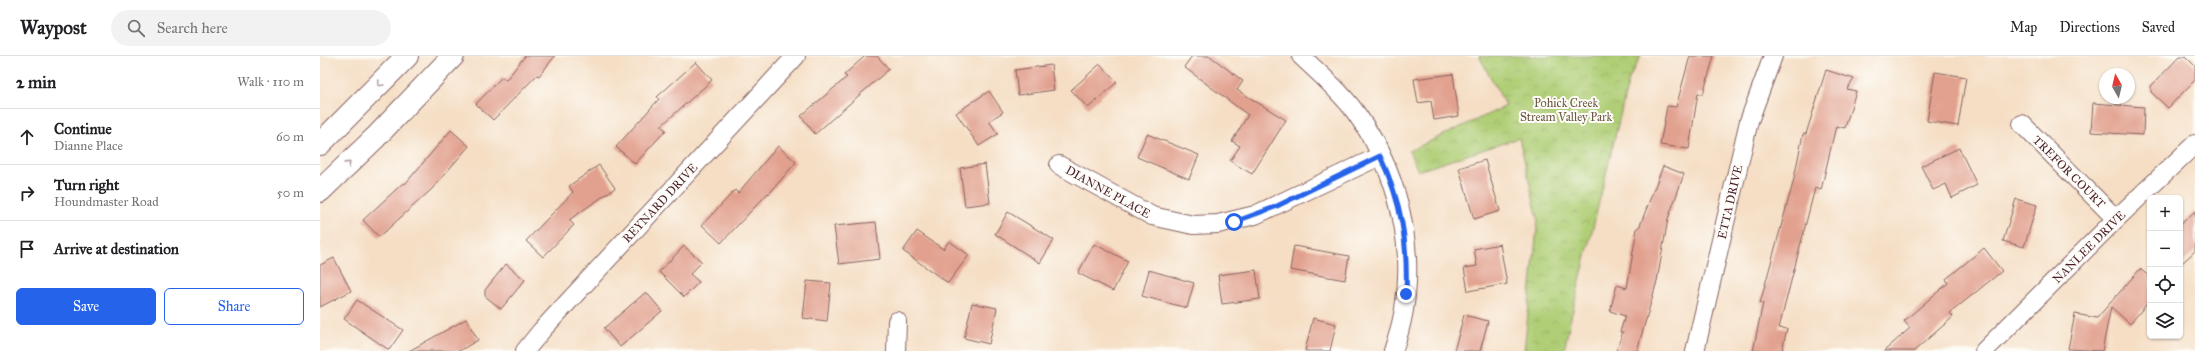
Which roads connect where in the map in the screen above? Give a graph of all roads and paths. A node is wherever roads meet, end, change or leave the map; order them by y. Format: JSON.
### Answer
{"nodes":[{"id":1,"x":407,"y":56,"type":"edge"},
{"id":2,"x":453,"y":56,"type":"edge"},
{"id":3,"x":796,"y":56,"type":"edge"},
{"id":4,"x":1301,"y":56,"type":"edge"},
{"id":5,"x":1773,"y":56,"type":"edge"},
{"id":6,"x":2022,"y":124,"type":"dead end"},
{"id":7,"x":320,"y":144,"type":"edge"},
{"id":8,"x":2195,"y":144,"type":"edge"},
{"id":9,"x":1380,"y":156,"type":"junction"},
{"id":10,"x":1060,"y":165,"type":"dead end"},
{"id":11,"x":320,"y":191,"type":"edge"},
{"id":12,"x":2116,"y":219,"type":"junction"},
{"id":13,"x":897,"y":321,"type":"dead end"},
{"id":14,"x":525,"y":351,"type":"edge"},
{"id":15,"x":896,"y":351,"type":"edge"},
{"id":16,"x":1393,"y":351,"type":"edge"},
{"id":17,"x":1694,"y":351,"type":"edge"},
{"id":18,"x":1984,"y":351,"type":"edge"}],
"edges":[{"from":1,"to":7,"type":"street","one_way":true},
{"from":11,"to":2,"type":"street","one_way":true},
{"from":3,"to":14,"type":"street","name":"REYNARD DRIVE"},
{"from":4,"to":9,"type":"street"},
{"from":5,"to":17,"type":"street","name":"ETTA DRIVE"},
{"from":6,"to":12,"type":"street","name":"TREFOR COURT"},
{"from":8,"to":12,"type":"street","name":"NANLEE DRIVE"},
{"from":9,"to":10,"type":"street","name":"DIANNE PLACE"},
{"from":9,"to":16,"type":"street"},
{"from":12,"to":18,"type":"street","name":"NANLEE DRIVE"},
{"from":13,"to":15,"type":"street"}]}
